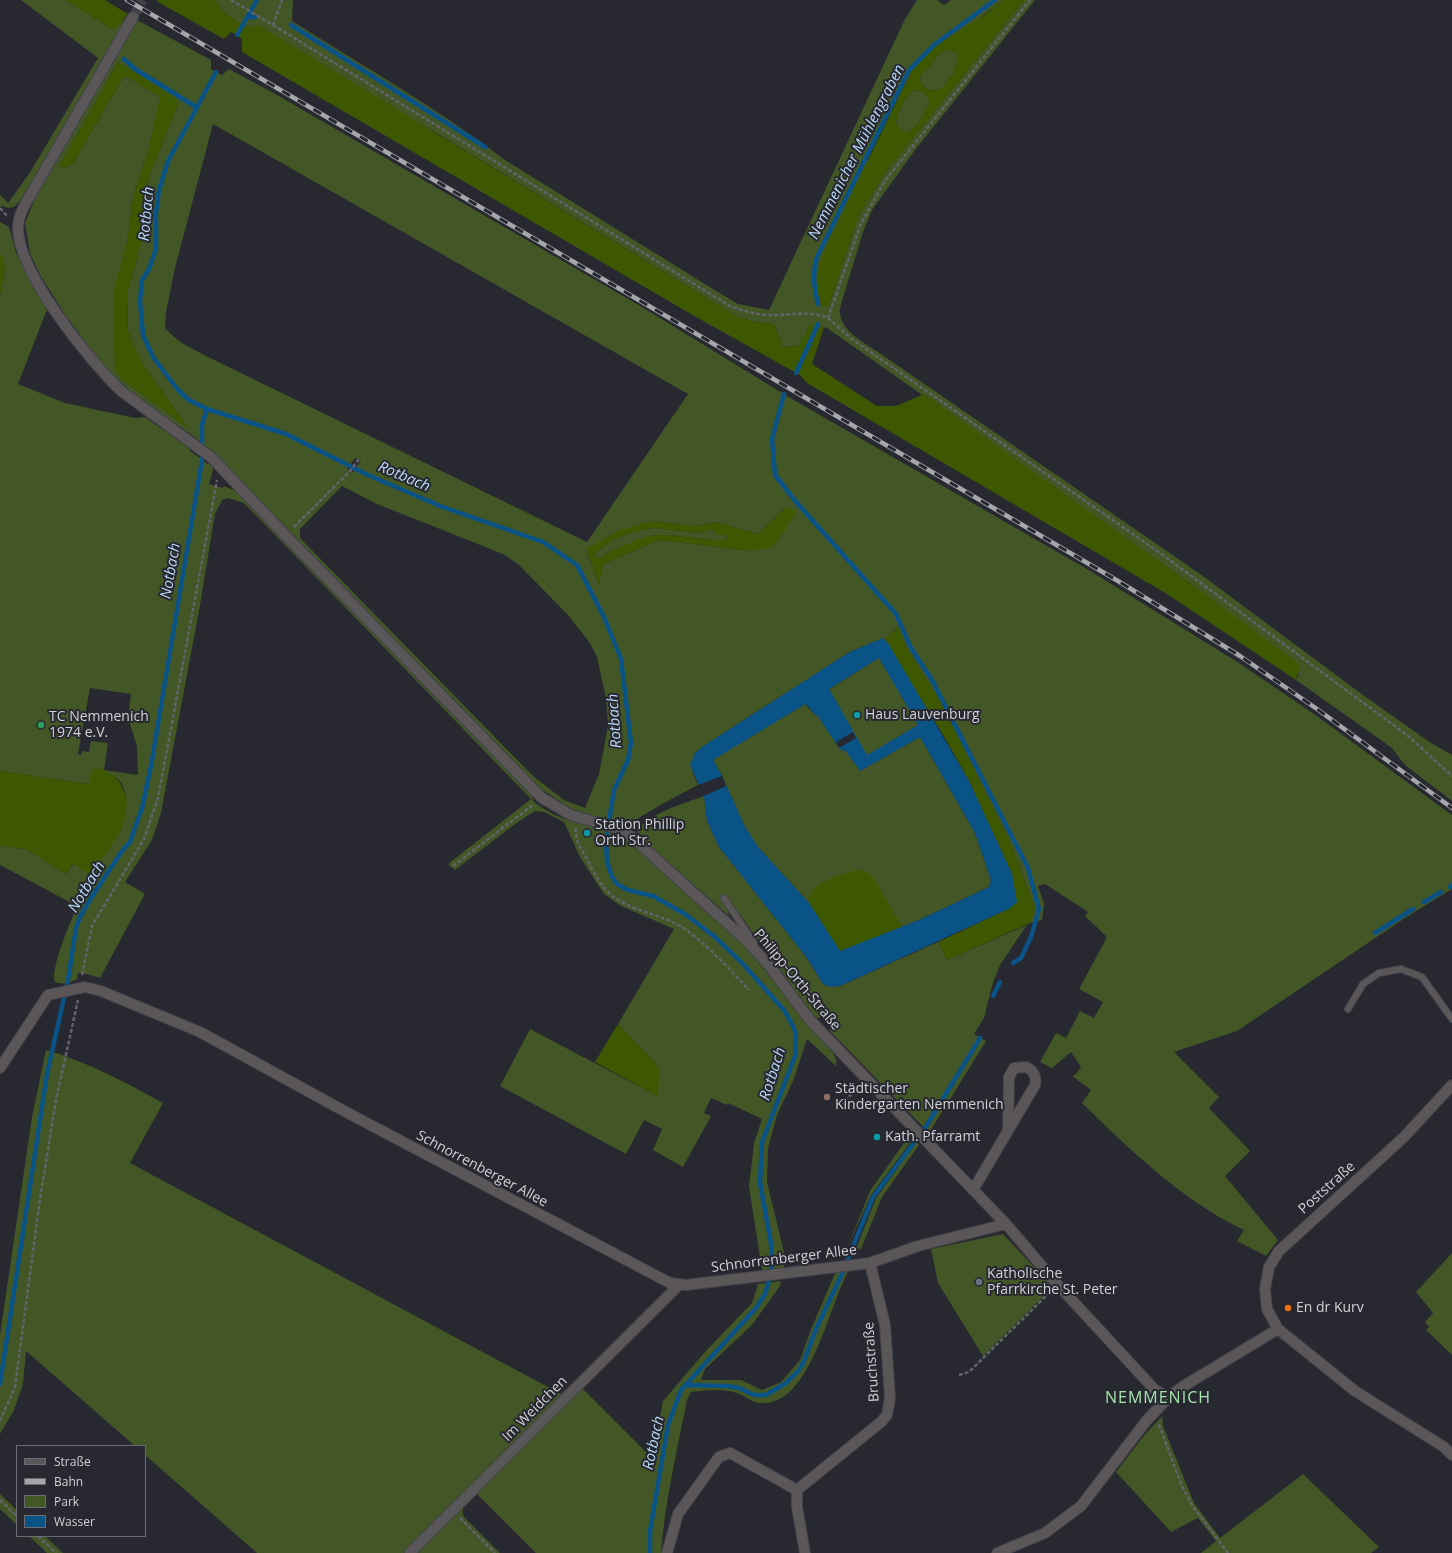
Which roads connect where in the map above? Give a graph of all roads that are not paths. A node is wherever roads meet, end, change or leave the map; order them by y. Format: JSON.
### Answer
{"nodes":[{"id":1,"x":133,"y":17,"type":"tunnel mouth"},
{"id":2,"x":724,"y":898,"type":"dead end"},
{"id":3,"x":771,"y":968,"type":"junction"},
{"id":4,"x":1348,"y":1009,"type":"dead end"},
{"id":5,"x":1452,"y":1019,"type":"edge"},
{"id":6,"x":0,"y":1068,"type":"edge"},
{"id":7,"x":1452,"y":1085,"type":"edge"},
{"id":8,"x":1008,"y":1130,"type":"junction"},
{"id":9,"x":973,"y":1190,"type":"junction"},
{"id":10,"x":1006,"y":1224,"type":"junction"},
{"id":11,"x":870,"y":1263,"type":"junction"},
{"id":12,"x":679,"y":1285,"type":"junction"},
{"id":13,"x":1278,"y":1329,"type":"junction"},
{"id":14,"x":1169,"y":1397,"type":"junction"},
{"id":15,"x":1452,"y":1455,"type":"edge"},
{"id":16,"x":797,"y":1490,"type":"junction"},
{"id":17,"x":410,"y":1553,"type":"edge"},
{"id":18,"x":666,"y":1553,"type":"edge"},
{"id":19,"x":805,"y":1553,"type":"edge"},
{"id":20,"x":997,"y":1553,"type":"edge"}],
"edges":[{"from":1,"to":3,"type":"street","name":"Philipp-Orth-Straße"},
{"from":2,"to":3,"type":"lane"},
{"from":3,"to":9,"type":"street","name":"Philipp-Orth-Straße"},
{"from":4,"to":5,"type":"lane"},
{"from":6,"to":12,"type":"street","name":"Schnorrenberger Allee"},
{"from":7,"to":13,"type":"street","name":"Poststraße"},
{"from":8,"to":8,"type":"street"},
{"from":8,"to":9,"type":"street"},
{"from":9,"to":10,"type":"street","name":"Philipp-Orth-Straße"},
{"from":10,"to":11,"type":"street","name":"Schnorrenberger Allee"},
{"from":10,"to":14,"type":"street","name":"Philipp-Orth-Straße"},
{"from":11,"to":12,"type":"street","name":"Schnorrenberger Allee"},
{"from":11,"to":16,"type":"street","name":"Bruchstraße"},
{"from":12,"to":17,"type":"street","name":"Im Weidchen"},
{"from":13,"to":14,"type":"street"},
{"from":13,"to":15,"type":"street"},
{"from":14,"to":20,"type":"street"},
{"from":16,"to":18,"type":"street"},
{"from":16,"to":19,"type":"street"}]}
